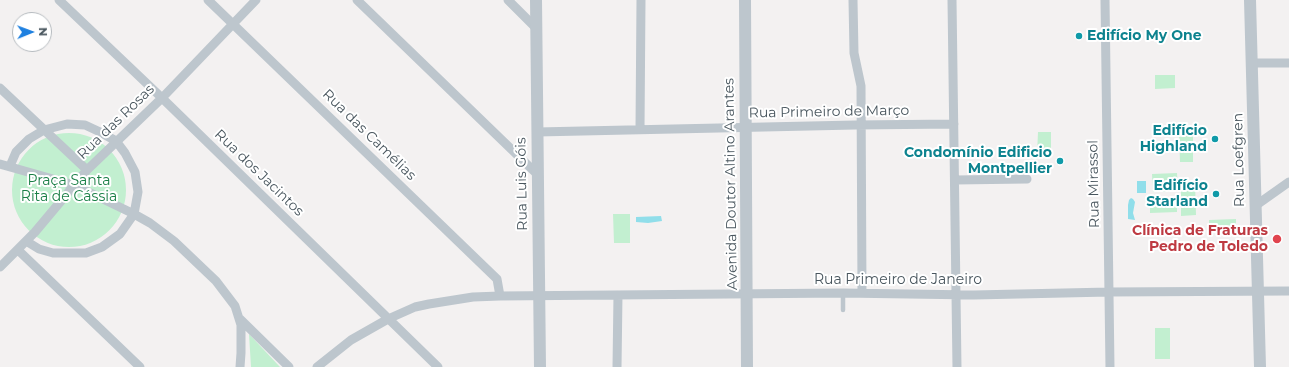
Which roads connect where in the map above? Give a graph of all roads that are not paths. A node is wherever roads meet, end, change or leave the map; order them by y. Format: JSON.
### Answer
{"nodes":[{"id":1,"x":59,"y":0,"type":"edge"},
{"id":2,"x":208,"y":0,"type":"edge"},
{"id":3,"x":256,"y":0,"type":"edge"},
{"id":4,"x":357,"y":0,"type":"edge"},
{"id":5,"x":508,"y":0,"type":"edge"},
{"id":6,"x":536,"y":0,"type":"edge"},
{"id":7,"x":641,"y":0,"type":"edge"},
{"id":8,"x":745,"y":0,"type":"edge"},
{"id":9,"x":852,"y":0,"type":"edge"},
{"id":10,"x":952,"y":0,"type":"edge"},
{"id":11,"x":1105,"y":0,"type":"edge"},
{"id":12,"x":1250,"y":0,"type":"edge"},
{"id":13,"x":232,"y":23,"type":"junction"},
{"id":14,"x":536,"y":28,"type":"junction"},
{"id":15,"x":1252,"y":63,"type":"junction"},
{"id":16,"x":1289,"y":63,"type":"edge"},
{"id":17,"x":0,"y":88,"type":"edge"},
{"id":18,"x":162,"y":98,"type":"junction"},
{"id":19,"x":954,"y":124,"type":"junction"},
{"id":20,"x":862,"y":125,"type":"junction"},
{"id":21,"x":745,"y":128,"type":"junction"},
{"id":22,"x":640,"y":129,"type":"junction"},
{"id":23,"x":44,"y":130,"type":"junction"},
{"id":24,"x":536,"y":132,"type":"junction"},
{"id":25,"x":116,"y":142,"type":"junction"},
{"id":26,"x":0,"y":164,"type":"edge"},
{"id":27,"x":10,"y":166,"type":"junction"},
{"id":28,"x":88,"y":170,"type":"junction"},
{"id":29,"x":537,"y":174,"type":"junction"},
{"id":30,"x":1027,"y":179,"type":"dead end"},
{"id":31,"x":955,"y":180,"type":"junction"},
{"id":32,"x":1289,"y":182,"type":"edge"},
{"id":33,"x":74,"y":185,"type":"junction"},
{"id":34,"x":1255,"y":206,"type":"junction"},
{"id":35,"x":134,"y":214,"type":"junction"},
{"id":36,"x":26,"y":241,"type":"junction"},
{"id":37,"x":18,"y":250,"type":"junction"},
{"id":38,"x":0,"y":267,"type":"edge"},
{"id":39,"x":1289,"y":291,"type":"edge"},
{"id":40,"x":1110,"y":292,"type":"junction"},
{"id":41,"x":1258,"y":292,"type":"junction"},
{"id":42,"x":843,"y":293,"type":"junction"},
{"id":43,"x":862,"y":293,"type":"junction"},
{"id":44,"x":747,"y":294,"type":"junction"},
{"id":45,"x":618,"y":295,"type":"junction"},
{"id":46,"x":956,"y":295,"type":"junction"},
{"id":47,"x":500,"y":296,"type":"junction"},
{"id":48,"x":539,"y":296,"type":"junction"},
{"id":49,"x":843,"y":310,"type":"dead end"},
{"id":50,"x":240,"y":319,"type":"junction"},
{"id":51,"x":388,"y":319,"type":"junction"},
{"id":52,"x":241,"y":353,"type":"junction"},
{"id":53,"x":140,"y":367,"type":"edge"},
{"id":54,"x":240,"y":367,"type":"edge"},
{"id":55,"x":243,"y":367,"type":"edge"},
{"id":56,"x":289,"y":367,"type":"edge"},
{"id":57,"x":317,"y":367,"type":"edge"},
{"id":58,"x":438,"y":367,"type":"edge"},
{"id":59,"x":540,"y":367,"type":"edge"},
{"id":60,"x":617,"y":367,"type":"edge"},
{"id":61,"x":747,"y":367,"type":"edge"},
{"id":62,"x":957,"y":367,"type":"edge"},
{"id":63,"x":1110,"y":367,"type":"edge"},
{"id":64,"x":1260,"y":367,"type":"edge"}],
"edges":[{"from":1,"to":18,"type":"street","name":"Rua dos Jacintos"},
{"from":2,"to":13,"type":"street","name":"Rua das Camélias"},
{"from":3,"to":13,"type":"street","name":"Rua das Rosas"},
{"from":4,"to":29,"type":"street"},
{"from":5,"to":14,"type":"street"},
{"from":6,"to":14,"type":"street","name":"Rua Luis Góis"},
{"from":7,"to":22,"type":"street"},
{"from":8,"to":21,"type":"street","name":"Avenida Doutor Altino Arantes"},
{"from":9,"to":20,"type":"street"},
{"from":10,"to":19,"type":"street"},
{"from":11,"to":40,"type":"street","name":"Rua Mirassol"},
{"from":12,"to":15,"type":"street","name":"Rua Loefgren"},
{"from":13,"to":18,"type":"street","name":"Rua das Rosas"},
{"from":13,"to":47,"type":"street","name":"Rua das Camélias"},
{"from":14,"to":24,"type":"street","name":"Rua Luis Góis"},
{"from":15,"to":16,"type":"street"},
{"from":15,"to":34,"type":"street","name":"Rua Loefgren"},
{"from":17,"to":23,"type":"street"},
{"from":18,"to":25,"type":"street","name":"Rua das Rosas"},
{"from":18,"to":51,"type":"street","name":"Rua dos Jacintos"},
{"from":19,"to":20,"type":"street","name":"Rua Primeiro de Março"},
{"from":19,"to":31,"type":"street"},
{"from":20,"to":21,"type":"street","name":"Rua Primeiro de Março"},
{"from":20,"to":43,"type":"street"},
{"from":21,"to":22,"type":"street","name":"Rua Primeiro de Março"},
{"from":21,"to":44,"type":"street","name":"Avenida Doutor Altino Arantes"},
{"from":22,"to":24,"type":"street","name":"Rua Primeiro de Março"},
{"from":23,"to":25,"type":"street"},
{"from":23,"to":27,"type":"street"},
{"from":23,"to":28,"type":"street"},
{"from":24,"to":29,"type":"street","name":"Rua Luis Góis"},
{"from":25,"to":28,"type":"street","name":"Rua das Rosas"},
{"from":25,"to":35,"type":"street"},
{"from":26,"to":27,"type":"street"},
{"from":27,"to":33,"type":"street"},
{"from":28,"to":33,"type":"street","name":"Rua das Rosas"},
{"from":29,"to":48,"type":"street","name":"Rua Luis Góis"},
{"from":30,"to":31,"type":"street"},
{"from":31,"to":46,"type":"street"},
{"from":32,"to":34,"type":"street"},
{"from":33,"to":35,"type":"street"},
{"from":33,"to":36,"type":"street","name":"Rua das Rosas"},
{"from":34,"to":41,"type":"street","name":"Rua Loefgren"},
{"from":35,"to":36,"type":"street"},
{"from":35,"to":50,"type":"street"},
{"from":36,"to":37,"type":"street","name":"Rua das Rosas"},
{"from":37,"to":38,"type":"street","name":"Rua das Rosas"},
{"from":37,"to":53,"type":"street"},
{"from":39,"to":41,"type":"street","name":"Rua Primeiro de Janeiro"},
{"from":40,"to":41,"type":"street","name":"Rua Primeiro de Janeiro"},
{"from":40,"to":46,"type":"street","name":"Rua Primeiro de Janeiro"},
{"from":40,"to":63,"type":"street","name":"Rua Mirassol"},
{"from":41,"to":64,"type":"street","name":"Rua Loefgren"},
{"from":42,"to":43,"type":"street","name":"Rua Primeiro de Janeiro"},
{"from":42,"to":44,"type":"street","name":"Rua Primeiro de Janeiro"},
{"from":42,"to":49,"type":"lane"},
{"from":43,"to":46,"type":"street","name":"Rua Primeiro de Janeiro"},
{"from":44,"to":45,"type":"street","name":"Rua Primeiro de Janeiro"},
{"from":44,"to":61,"type":"street","name":"Avenida Doutor Altino Arantes"},
{"from":45,"to":48,"type":"street","name":"Rua Primeiro de Janeiro"},
{"from":45,"to":60,"type":"street"},
{"from":46,"to":62,"type":"street"},
{"from":47,"to":48,"type":"street","name":"Rua Primeiro de Janeiro"},
{"from":47,"to":51,"type":"street","name":"Rua Primeiro de Janeiro"},
{"from":48,"to":59,"type":"street","name":"Rua Luis Góis"},
{"from":50,"to":52,"type":"street"},
{"from":50,"to":56,"type":"street"},
{"from":51,"to":57,"type":"street","name":"Rua Primeiro de Janeiro"},
{"from":51,"to":58,"type":"street","name":"Rua dos Jacintos"},
{"from":52,"to":54,"type":"street"},
{"from":52,"to":55,"type":"street"}]}
